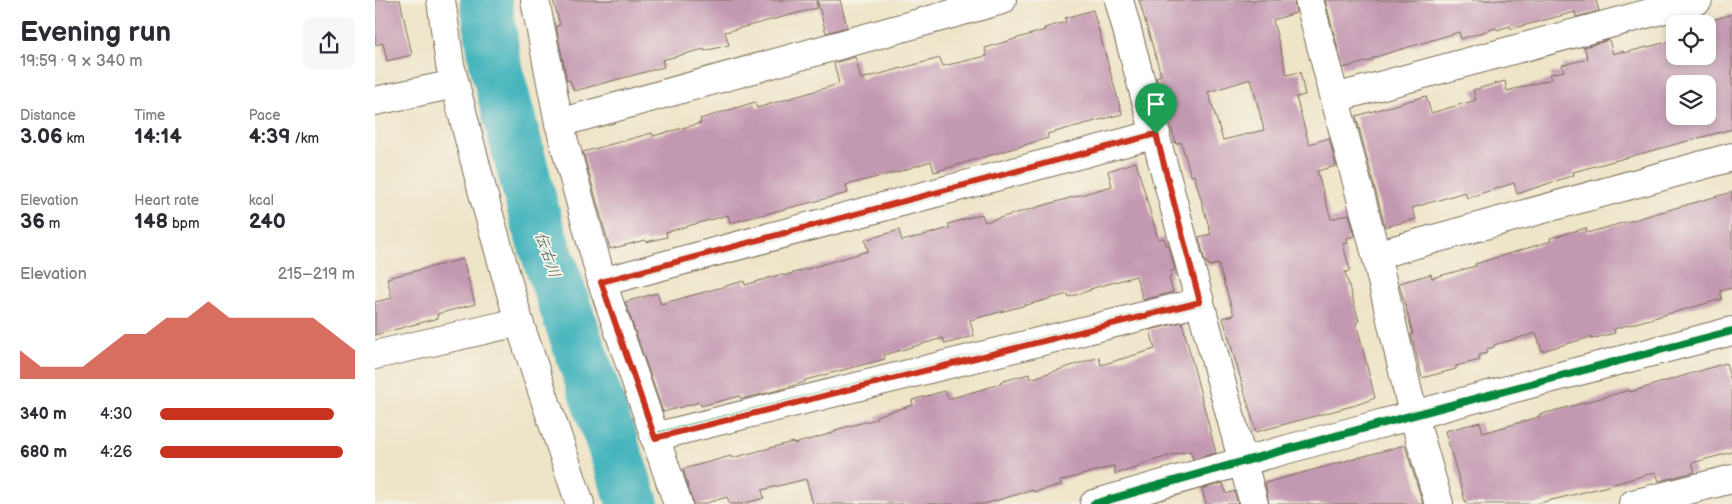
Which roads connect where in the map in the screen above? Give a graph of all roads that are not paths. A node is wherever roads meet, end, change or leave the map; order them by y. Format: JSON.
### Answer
{"nodes":[{"id":1,"x":441,"y":0,"type":"edge"},
{"id":2,"x":535,"y":0,"type":"edge"},
{"id":3,"x":1002,"y":0,"type":"edge"},
{"id":4,"x":1119,"y":0,"type":"edge"},
{"id":5,"x":1309,"y":0,"type":"edge"},
{"id":6,"x":1698,"y":0,"type":"edge"},
{"id":7,"x":455,"y":84,"type":"junction"},
{"id":8,"x":1335,"y":98,"type":"junction"},
{"id":9,"x":375,"y":101,"type":"edge"},
{"id":10,"x":559,"y":123,"type":"junction"},
{"id":11,"x":1156,"y":134,"type":"junction"},
{"id":12,"x":1732,"y":156,"type":"edge"},
{"id":13,"x":1376,"y":254,"type":"junction"},
{"id":14,"x":601,"y":282,"type":"junction"},
{"id":15,"x":1200,"y":302,"type":"junction"},
{"id":16,"x":519,"y":322,"type":"junction"},
{"id":17,"x":1732,"y":332,"type":"edge"},
{"id":18,"x":375,"y":355,"type":"edge"},
{"id":19,"x":1413,"y":414,"type":"junction"},
{"id":20,"x":655,"y":438,"type":"junction"},
{"id":21,"x":1243,"y":460,"type":"junction"},
{"id":22,"x":1732,"y":479,"type":"edge"},
{"id":23,"x":580,"y":504,"type":"edge"},
{"id":24,"x":677,"y":504,"type":"edge"},
{"id":25,"x":1094,"y":504,"type":"edge"},
{"id":26,"x":1254,"y":504,"type":"edge"},
{"id":27,"x":1439,"y":504,"type":"edge"},
{"id":28,"x":1633,"y":504,"type":"edge"}],
"edges":[{"from":1,"to":7,"type":"street"},
{"from":2,"to":10,"type":"street"},
{"from":3,"to":10,"type":"street"},
{"from":4,"to":11,"type":"street"},
{"from":5,"to":8,"type":"street"},
{"from":6,"to":8,"type":"street"},
{"from":7,"to":9,"type":"street"},
{"from":7,"to":16,"type":"street"},
{"from":8,"to":13,"type":"street"},
{"from":10,"to":14,"type":"street"},
{"from":11,"to":14,"type":"street"},
{"from":11,"to":15,"type":"street"},
{"from":12,"to":13,"type":"street"},
{"from":13,"to":19,"type":"street"},
{"from":14,"to":20,"type":"street"},
{"from":15,"to":20,"type":"street"},
{"from":15,"to":21,"type":"street"},
{"from":16,"to":18,"type":"street"},
{"from":16,"to":23,"type":"street"},
{"from":17,"to":19,"type":"street"},
{"from":19,"to":21,"type":"street"},
{"from":19,"to":27,"type":"street"},
{"from":20,"to":24,"type":"street"},
{"from":21,"to":25,"type":"street"},
{"from":21,"to":26,"type":"street"},
{"from":22,"to":28,"type":"street"}]}
